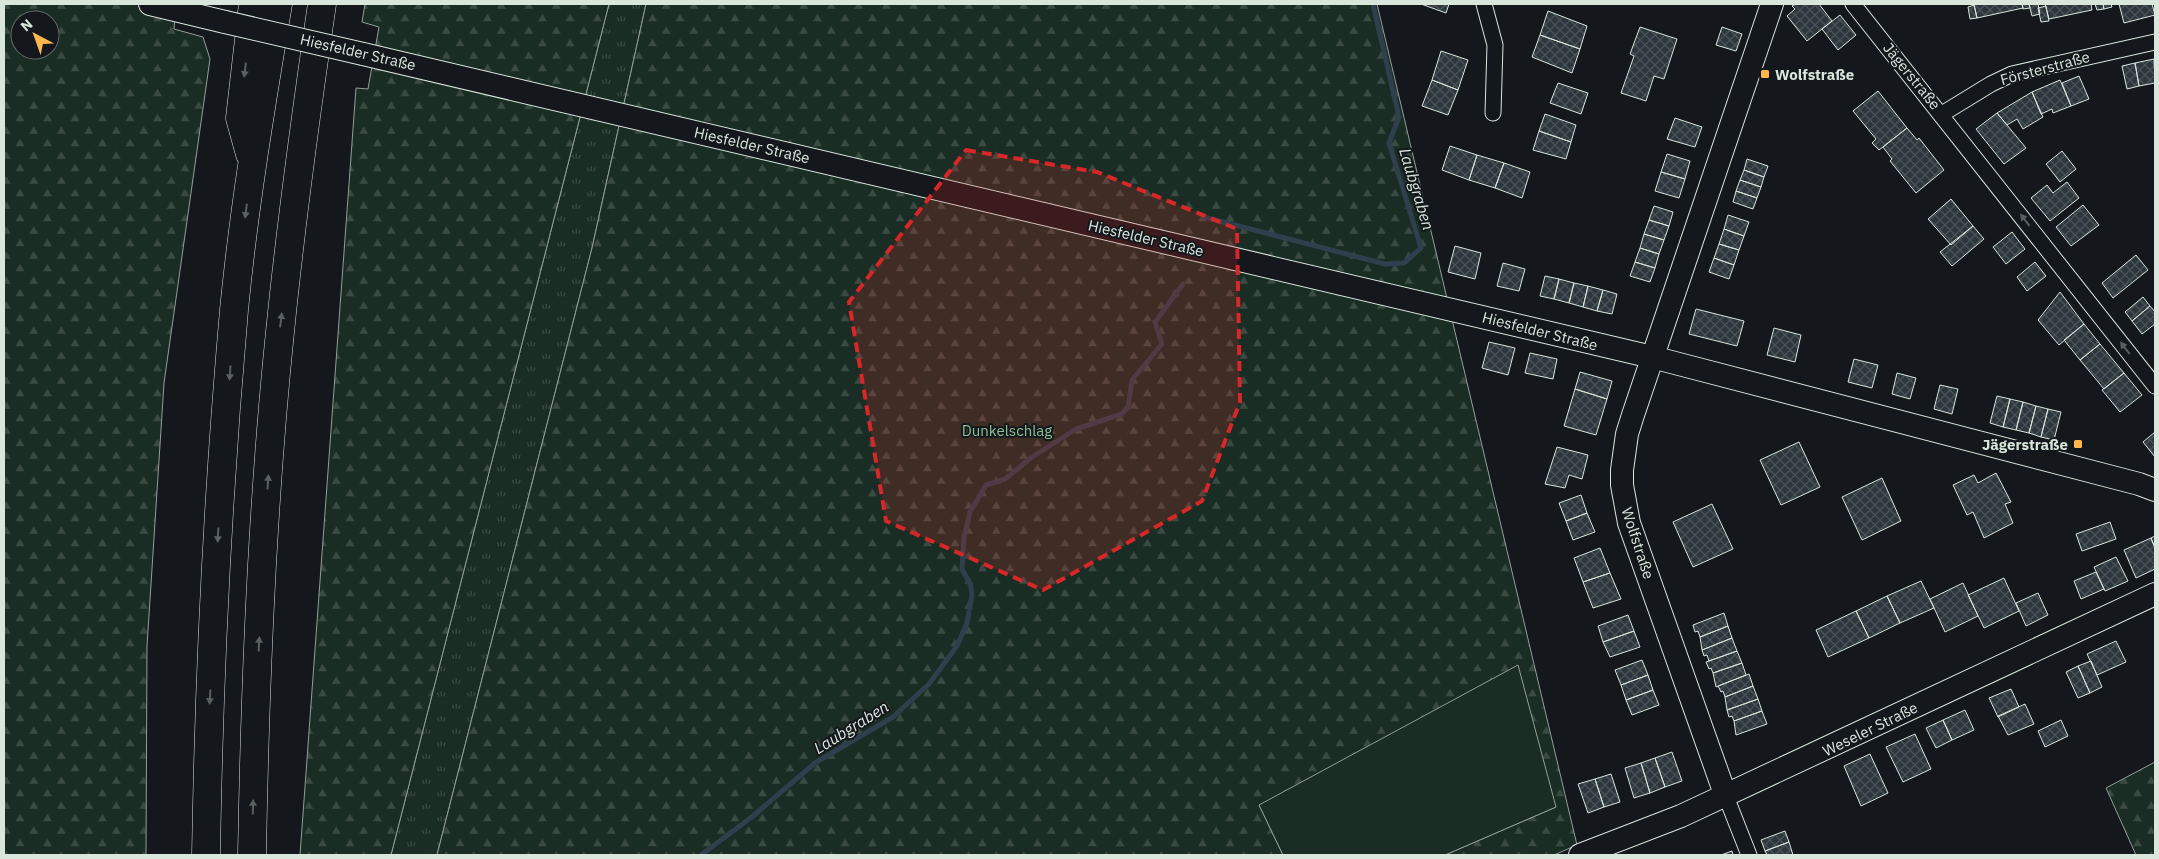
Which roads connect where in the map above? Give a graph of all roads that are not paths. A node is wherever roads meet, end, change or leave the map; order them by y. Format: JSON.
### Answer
{"nodes":[{"id":1,"x":150,"y":4,"type":"edge"},
{"id":2,"x":253,"y":4,"type":"edge"},
{"id":3,"x":278,"y":4,"type":"edge"},
{"id":4,"x":322,"y":4,"type":"edge"},
{"id":5,"x":1484,"y":4,"type":"edge"},
{"id":6,"x":1772,"y":4,"type":"edge"},
{"id":7,"x":1853,"y":4,"type":"edge"},
{"id":8,"x":2155,"y":42,"type":"edge"},
{"id":9,"x":1493,"y":113,"type":"dead end"},
{"id":10,"x":1942,"y":114,"type":"junction"},
{"id":11,"x":252,"y":163,"type":"junction"},
{"id":12,"x":1652,"y":357,"type":"junction"},
{"id":13,"x":2155,"y":386,"type":"edge"},
{"id":14,"x":2150,"y":487,"type":"edge"},
{"id":15,"x":2155,"y":594,"type":"edge"},
{"id":16,"x":1725,"y":794,"type":"junction"},
{"id":17,"x":206,"y":855,"type":"edge"},
{"id":18,"x":252,"y":855,"type":"edge"},
{"id":19,"x":1580,"y":855,"type":"edge"},
{"id":20,"x":1749,"y":855,"type":"edge"}],
"edges":[{"from":1,"to":12,"type":"street","name":"Hiesfelder Straße","bridge":true},
{"from":2,"to":11,"type":"highway","one_way":true},
{"from":3,"to":11,"type":"highway"},
{"from":18,"to":4,"type":"highway","one_way":true},
{"from":5,"to":9,"type":"street"},
{"from":6,"to":12,"type":"street","name":"Wolfstraße"},
{"from":7,"to":10,"type":"street","name":"Jägerstraße"},
{"from":8,"to":10,"type":"street","name":"Försterstraße"},
{"from":13,"to":10,"type":"street","name":"Jägerstraße","one_way":true},
{"from":11,"to":17,"type":"highway","one_way":true},
{"from":12,"to":14,"type":"street","name":"Hiesfelder Straße"},
{"from":12,"to":16,"type":"street","name":"Wolfstraße"},
{"from":15,"to":16,"type":"street","name":"Weseler Straße"},
{"from":16,"to":19,"type":"street","name":"Weseler Straße"},
{"from":16,"to":20,"type":"street"}]}
